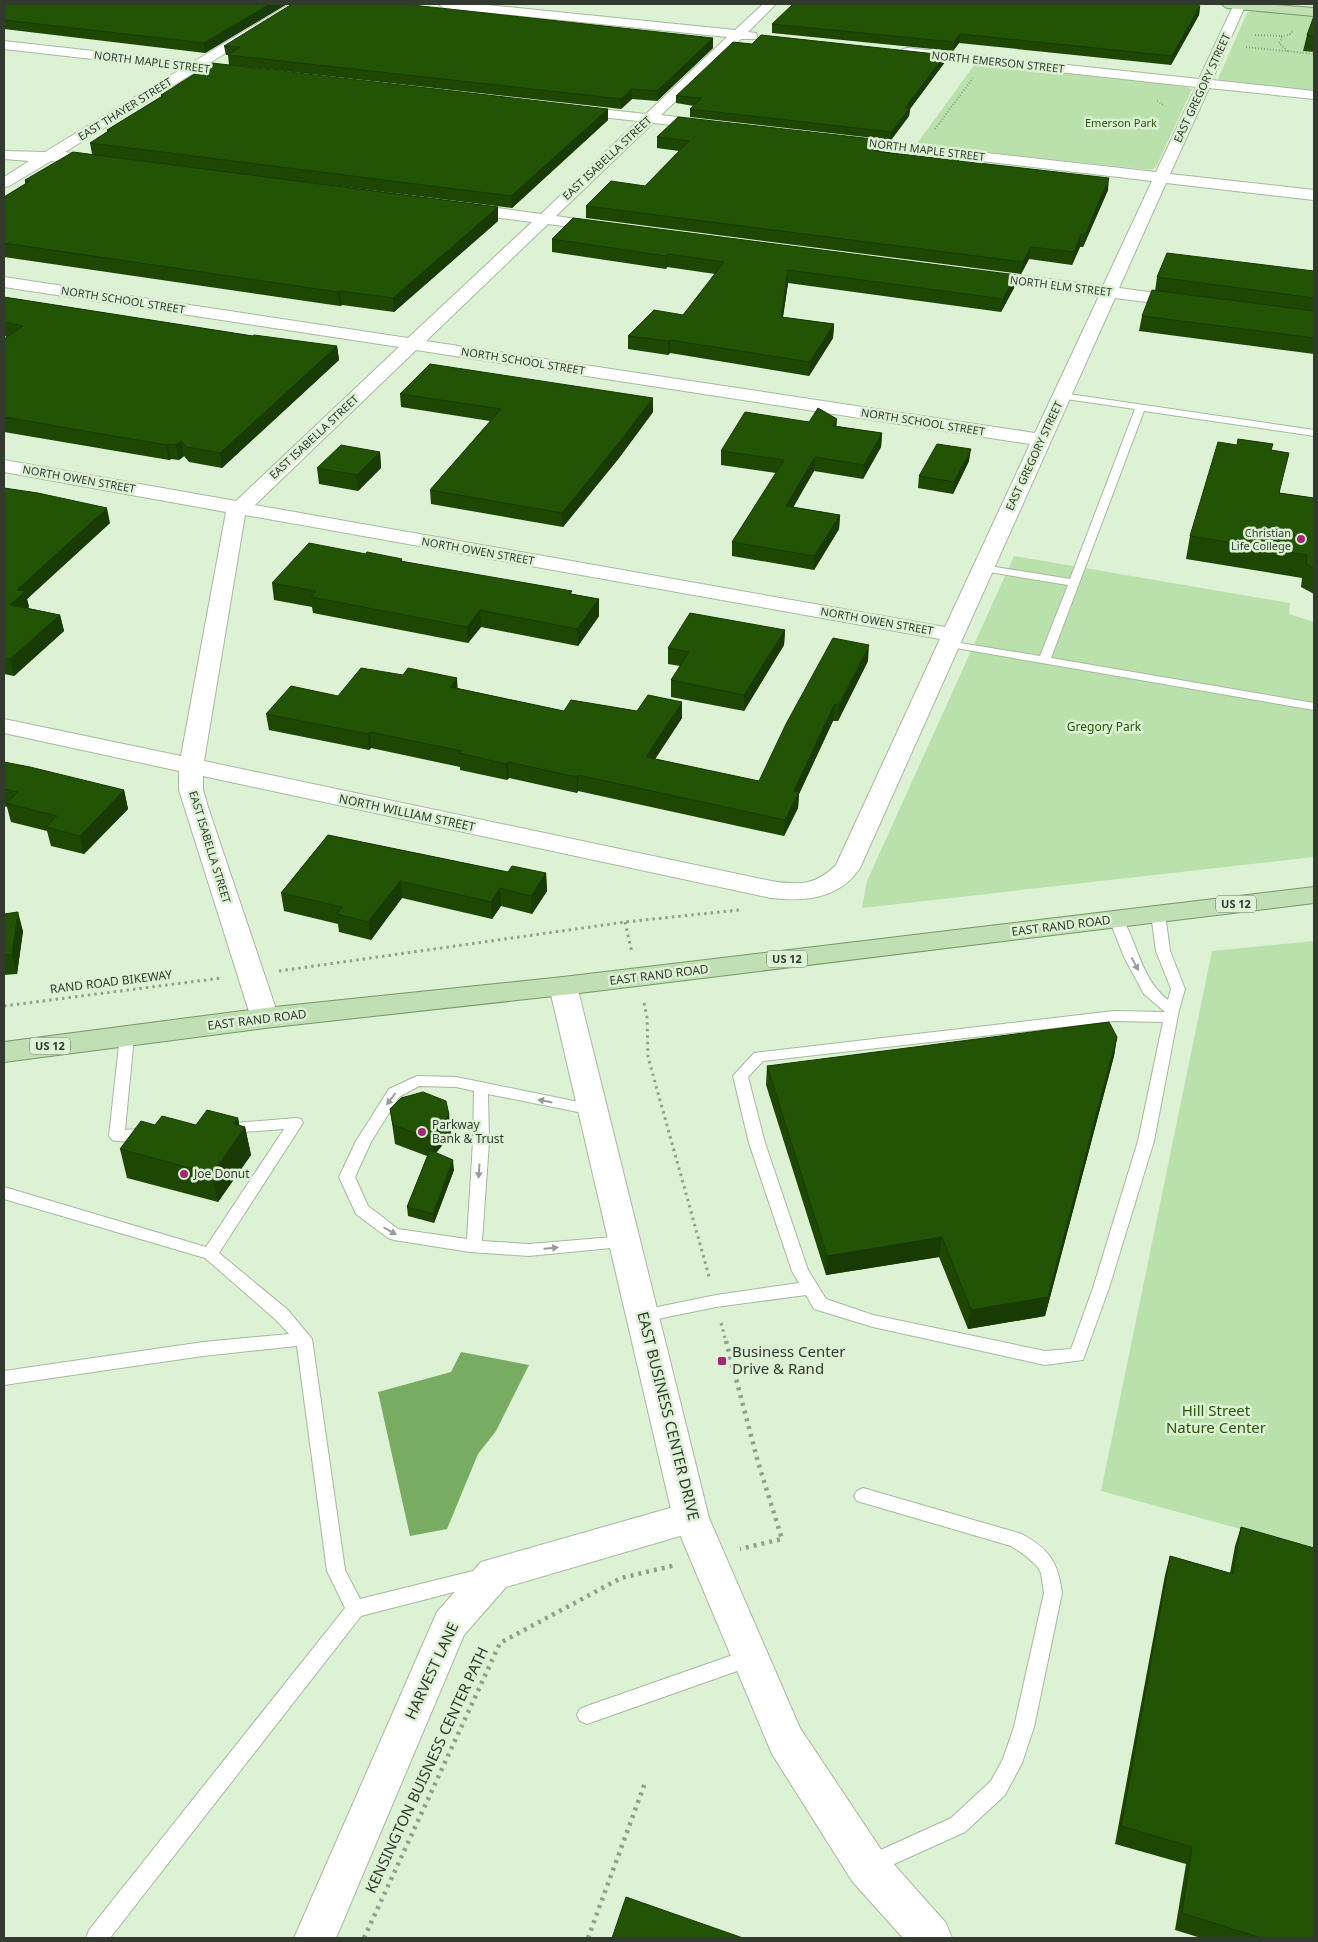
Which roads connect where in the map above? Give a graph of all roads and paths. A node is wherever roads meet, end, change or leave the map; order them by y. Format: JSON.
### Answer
{"nodes":[{"id":1,"x":298,"y":4,"type":"edge"},
{"id":2,"x":444,"y":4,"type":"edge"},
{"id":3,"x":770,"y":4,"type":"edge"},
{"id":4,"x":1236,"y":4,"type":"edge"},
{"id":5,"x":1314,"y":12,"type":"edge"},
{"id":6,"x":738,"y":34,"type":"junction"},
{"id":7,"x":1255,"y":35,"type":"dead end"},
{"id":8,"x":766,"y":38,"type":"edge"},
{"id":9,"x":4,"y":45,"type":"edge"},
{"id":10,"x":1241,"y":47,"type":"dead end"},
{"id":11,"x":894,"y":51,"type":"edge"},
{"id":12,"x":1290,"y":52,"type":"junction"},
{"id":13,"x":1314,"y":54,"type":"edge"},
{"id":14,"x":195,"y":66,"type":"junction"},
{"id":15,"x":252,"y":73,"type":"edge"},
{"id":16,"x":976,"y":76,"type":"dead end"},
{"id":17,"x":1205,"y":83,"type":"junction"},
{"id":18,"x":1314,"y":95,"type":"edge"},
{"id":19,"x":559,"y":108,"type":"edge"},
{"id":20,"x":650,"y":118,"type":"junction"},
{"id":21,"x":720,"y":126,"type":"edge"},
{"id":22,"x":934,"y":131,"type":"dead end"},
{"id":23,"x":827,"y":139,"type":"edge"},
{"id":24,"x":4,"y":155,"type":"edge"},
{"id":25,"x":49,"y":156,"type":"junction"},
{"id":26,"x":118,"y":164,"type":"edge"},
{"id":27,"x":1160,"y":177,"type":"junction"},
{"id":28,"x":4,"y":183,"type":"edge"},
{"id":29,"x":1314,"y":195,"type":"edge"},
{"id":30,"x":444,"y":206,"type":"edge"},
{"id":31,"x":543,"y":219,"type":"junction"},
{"id":32,"x":622,"y":229,"type":"edge"},
{"id":33,"x":960,"y":273,"type":"edge"},
{"id":34,"x":4,"y":282,"type":"edge"},
{"id":35,"x":1108,"y":292,"type":"junction"},
{"id":36,"x":1196,"y":304,"type":"edge"},
{"id":37,"x":412,"y":345,"type":"junction"},
{"id":38,"x":1062,"y":396,"type":"junction"},
{"id":39,"x":1140,"y":408,"type":"junction"},
{"id":40,"x":1314,"y":433,"type":"edge"},
{"id":41,"x":1042,"y":440,"type":"junction"},
{"id":42,"x":4,"y":466,"type":"edge"},
{"id":43,"x":240,"y":508,"type":"junction"},
{"id":44,"x":983,"y":568,"type":"junction"},
{"id":45,"x":1074,"y":583,"type":"junction"},
{"id":46,"x":950,"y":639,"type":"junction"},
{"id":47,"x":1044,"y":661,"type":"junction"},
{"id":48,"x":1314,"y":707,"type":"edge"},
{"id":49,"x":4,"y":726,"type":"edge"},
{"id":50,"x":191,"y":767,"type":"junction"},
{"id":51,"x":778,"y":890,"type":"junction"},
{"id":52,"x":812,"y":891,"type":"joint"},
{"id":53,"x":1314,"y":894,"type":"edge"},
{"id":54,"x":1158,"y":914,"type":"junction"},
{"id":55,"x":1116,"y":919,"type":"junction"},
{"id":56,"x":279,"y":971,"type":"dead end"},
{"id":57,"x":222,"y":978,"type":"dead end"},
{"id":58,"x":563,"y":986,"type":"junction"},
{"id":59,"x":4,"y":1006,"type":"edge"},
{"id":60,"x":1170,"y":1014,"type":"junction"},
{"id":61,"x":265,"y":1018,"type":"junction"},
{"id":62,"x":127,"y":1036,"type":"junction"},
{"id":63,"x":4,"y":1052,"type":"edge"},
{"id":64,"x":481,"y":1087,"type":"junction"},
{"id":65,"x":593,"y":1110,"type":"junction"},
{"id":66,"x":218,"y":1129,"type":"edge"},
{"id":67,"x":159,"y":1133,"type":"edge"},
{"id":68,"x":4,"y":1193,"type":"edge"},
{"id":69,"x":625,"y":1242,"type":"junction"},
{"id":70,"x":474,"y":1246,"type":"junction"},
{"id":71,"x":210,"y":1254,"type":"junction"},
{"id":72,"x":810,"y":1288,"type":"junction"},
{"id":73,"x":643,"y":1316,"type":"junction"},
{"id":74,"x":304,"y":1339,"type":"junction"},
{"id":75,"x":4,"y":1378,"type":"edge"},
{"id":76,"x":863,"y":1496,"type":"dead end"},
{"id":77,"x":692,"y":1518,"type":"junction"},
{"id":78,"x":782,"y":1540,"type":"dead end"},
{"id":79,"x":708,"y":1557,"type":"junction"},
{"id":80,"x":494,"y":1574,"type":"junction"},
{"id":81,"x":355,"y":1610,"type":"junction"},
{"id":82,"x":751,"y":1658,"type":"junction"},
{"id":83,"x":587,"y":1715,"type":"dead end"},
{"id":84,"x":645,"y":1782,"type":"dead end"},
{"id":85,"x":867,"y":1866,"type":"junction"},
{"id":86,"x":96,"y":1938,"type":"edge"},
{"id":87,"x":315,"y":1938,"type":"edge"},
{"id":88,"x":364,"y":1938,"type":"edge"},
{"id":89,"x":588,"y":1938,"type":"edge"},
{"id":90,"x":931,"y":1938,"type":"edge"}],
"edges":[{"from":1,"to":14,"type":"street","name":"EAST THAYER STREET"},
{"from":2,"to":6,"type":"street"},
{"from":3,"to":6,"type":"street","name":"EAST ISABELLA STREET"},
{"from":4,"to":5,"type":"main road"},
{"from":4,"to":17,"type":"street","name":"EAST GREGORY STREET"},
{"from":6,"to":8,"type":"street"},
{"from":6,"to":20,"type":"street","name":"EAST ISABELLA STREET"},
{"from":7,"to":12,"type":"path"},
{"from":9,"to":14,"type":"street","name":"NORTH MAPLE STREET"},
{"from":10,"to":12,"type":"path"},
{"from":11,"to":17,"type":"street","name":"NORTH EMERSON STREET"},
{"from":12,"to":13,"type":"path"},
{"from":14,"to":15,"type":"street","name":"NORTH MAPLE STREET"},
{"from":14,"to":25,"type":"street","name":"EAST THAYER STREET"},
{"from":16,"to":22,"type":"path"},
{"from":17,"to":18,"type":"street","name":"NORTH EMERSON STREET"},
{"from":17,"to":27,"type":"street","name":"EAST GREGORY STREET"},
{"from":19,"to":20,"type":"street"},
{"from":20,"to":21,"type":"street"},
{"from":20,"to":31,"type":"street","name":"EAST ISABELLA STREET"},
{"from":23,"to":27,"type":"street","name":"NORTH MAPLE STREET"},
{"from":24,"to":25,"type":"street"},
{"from":25,"to":26,"type":"street"},
{"from":25,"to":28,"type":"street","name":"EAST THAYER STREET"},
{"from":27,"to":29,"type":"street","name":"NORTH MAPLE STREET"},
{"from":27,"to":35,"type":"street","name":"EAST GREGORY STREET"},
{"from":30,"to":31,"type":"street"},
{"from":31,"to":32,"type":"street"},
{"from":31,"to":37,"type":"street","name":"EAST ISABELLA STREET"},
{"from":33,"to":35,"type":"street","name":"NORTH ELM STREET"},
{"from":34,"to":37,"type":"street","name":"NORTH SCHOOL STREET"},
{"from":35,"to":36,"type":"street","name":"NORTH ELM STREET"},
{"from":35,"to":38,"type":"street","name":"EAST GREGORY STREET"},
{"from":37,"to":41,"type":"street","name":"NORTH SCHOOL STREET"},
{"from":37,"to":43,"type":"street","name":"EAST ISABELLA STREET"},
{"from":38,"to":39,"type":"lane"},
{"from":38,"to":41,"type":"street","name":"EAST GREGORY STREET"},
{"from":39,"to":40,"type":"lane"},
{"from":39,"to":45,"type":"lane"},
{"from":41,"to":44,"type":"street","name":"EAST GREGORY STREET"},
{"from":42,"to":43,"type":"street","name":"NORTH OWEN STREET"},
{"from":43,"to":46,"type":"street","name":"NORTH OWEN STREET"},
{"from":43,"to":50,"type":"street","name":"EAST ISABELLA STREET"},
{"from":44,"to":45,"type":"lane"},
{"from":44,"to":46,"type":"street","name":"EAST GREGORY STREET"},
{"from":45,"to":47,"type":"lane"},
{"from":46,"to":47,"type":"lane"},
{"from":46,"to":52,"type":"street","name":"EAST GREGORY STREET"},
{"from":47,"to":48,"type":"lane"},
{"from":49,"to":50,"type":"street","name":"NORTH WILLIAM STREET"},
{"from":50,"to":51,"type":"street","name":"NORTH WILLIAM STREET"},
{"from":50,"to":61,"type":"street","name":"EAST ISABELLA STREET"},
{"from":51,"to":52,"type":"street","name":"NORTH WILLIAM STREET"},
{"from":51,"to":56,"type":"path"},
{"from":53,"to":54,"type":"main road","name":"EAST RAND ROAD","number":"US 12"},
{"from":54,"to":55,"type":"main road","name":"EAST RAND ROAD","number":"US 12"},
{"from":54,"to":60,"type":"lane"},
{"from":55,"to":58,"type":"main road","name":"EAST RAND ROAD","number":"US 12"},
{"from":55,"to":60,"type":"lane","one_way":true},
{"from":57,"to":59,"type":"path","name":"RAND ROAD BIKEWAY"},
{"from":58,"to":61,"type":"main road","name":"EAST RAND ROAD","number":"US 12"},
{"from":58,"to":65,"type":"street","name":"EAST BUSINESS CENTER DRIVE"},
{"from":60,"to":72,"type":"lane"},
{"from":60,"to":72,"type":"lane"},
{"from":61,"to":62,"type":"main road","name":"EAST RAND ROAD","number":"US 12"},
{"from":62,"to":63,"type":"main road","name":"EAST RAND ROAD","number":"US 12"},
{"from":62,"to":67,"type":"lane"},
{"from":65,"to":64,"type":"lane","one_way":true},
{"from":64,"to":70,"type":"lane","one_way":true},
{"from":64,"to":70,"type":"lane","one_way":true},
{"from":65,"to":69,"type":"street","name":"EAST BUSINESS CENTER DRIVE"},
{"from":66,"to":71,"type":"lane"},
{"from":68,"to":71,"type":"lane"},
{"from":70,"to":69,"type":"lane","one_way":true},
{"from":69,"to":73,"type":"street","name":"EAST BUSINESS CENTER DRIVE"},
{"from":71,"to":74,"type":"lane"},
{"from":72,"to":73,"type":"lane"},
{"from":73,"to":77,"type":"street","name":"EAST BUSINESS CENTER DRIVE"},
{"from":74,"to":75,"type":"lane"},
{"from":74,"to":81,"type":"lane"},
{"from":76,"to":85,"type":"lane"},
{"from":77,"to":79,"type":"street","name":"EAST BUSINESS CENTER DRIVE"},
{"from":77,"to":80,"type":"street"},
{"from":78,"to":79,"type":"path","name":"KENSINGTON BUISNESS CENTER PATH"},
{"from":79,"to":82,"type":"street","name":"EAST BUSINESS CENTER DRIVE"},
{"from":79,"to":88,"type":"path","name":"KENSINGTON BUISNESS CENTER PATH"},
{"from":80,"to":81,"type":"lane"},
{"from":80,"to":87,"type":"street","name":"HARVEST LANE"},
{"from":81,"to":86,"type":"lane"},
{"from":82,"to":83,"type":"lane"},
{"from":82,"to":85,"type":"street","name":"EAST BUSINESS CENTER DRIVE"},
{"from":84,"to":89,"type":"path"},
{"from":85,"to":90,"type":"street","name":"EAST BUSINESS CENTER DRIVE"}]}
